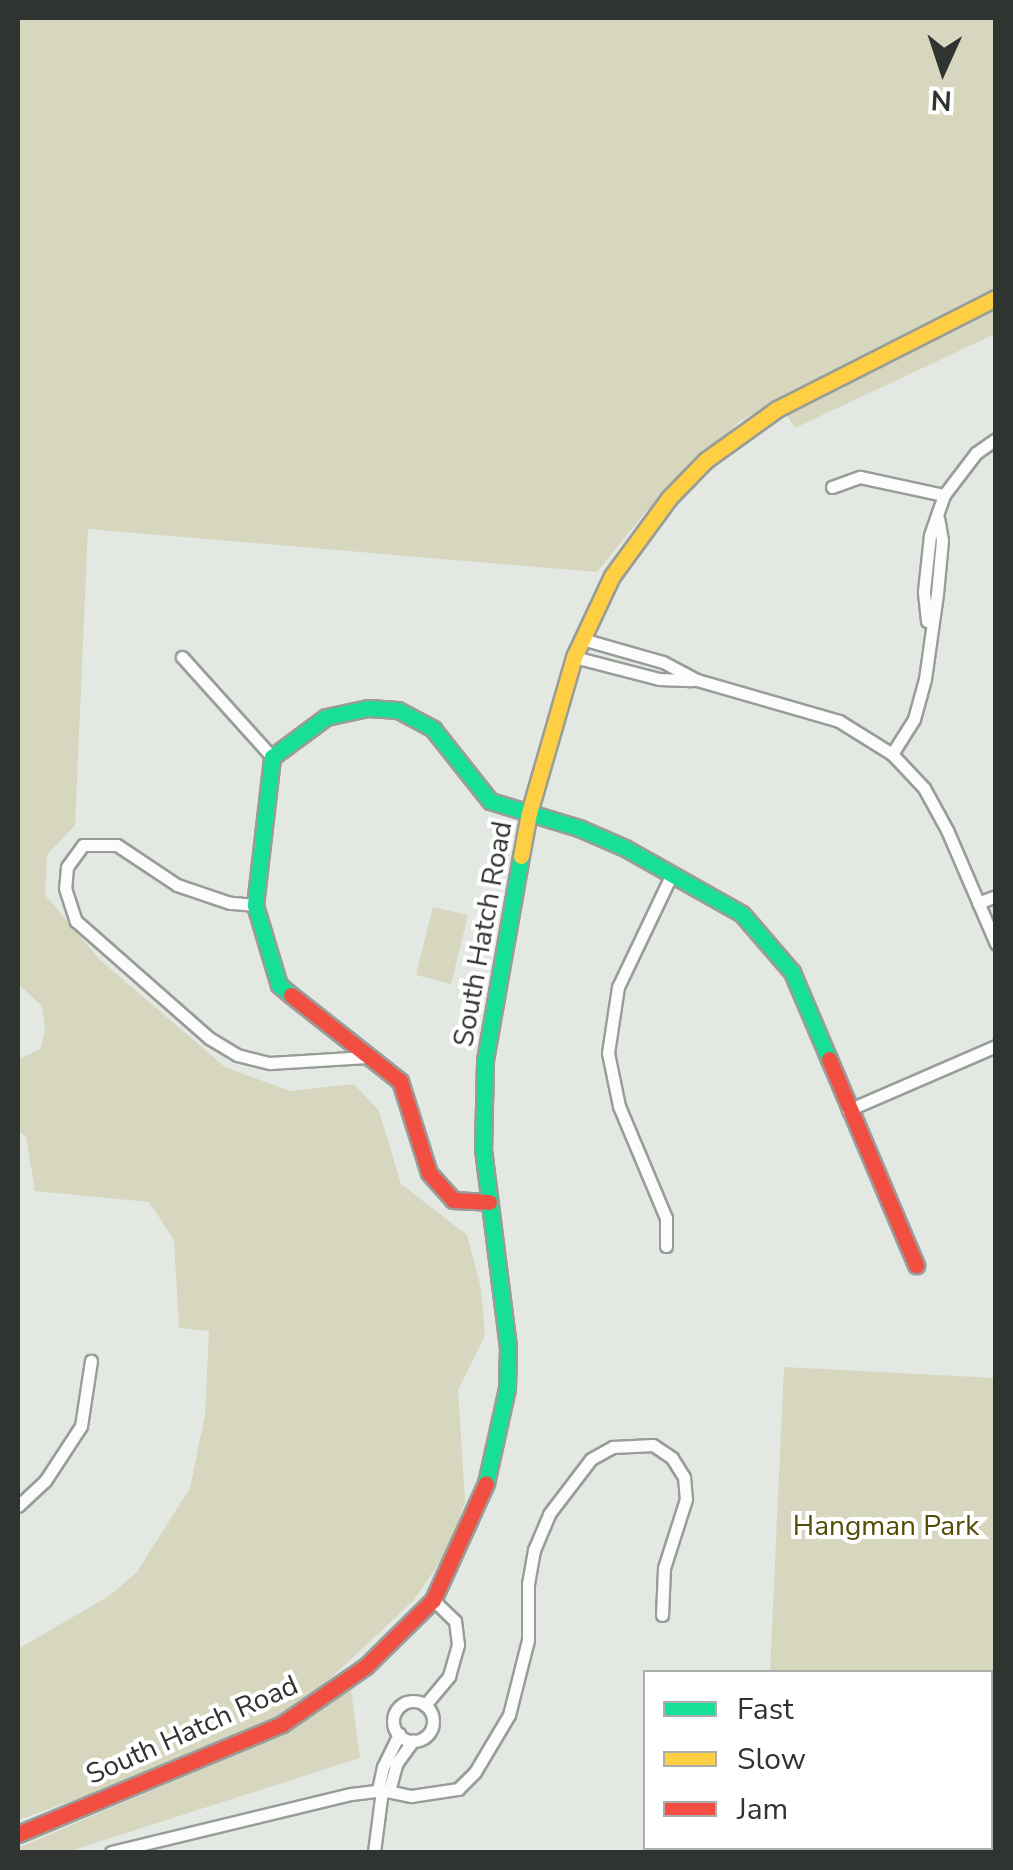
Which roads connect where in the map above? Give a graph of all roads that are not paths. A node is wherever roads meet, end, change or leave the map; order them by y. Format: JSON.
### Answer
{"nodes":[{"id":1,"x":996,"y":298,"type":"edge"},
{"id":2,"x":996,"y":439,"type":"edge"},
{"id":3,"x":832,"y":488,"type":"dead end"},
{"id":4,"x":944,"y":495,"type":"junction"},
{"id":5,"x":582,"y":639,"type":"junction"},
{"id":6,"x":574,"y":656,"type":"junction"},
{"id":7,"x":182,"y":658,"type":"dead end"},
{"id":8,"x":696,"y":680,"type":"junction"},
{"id":9,"x":892,"y":754,"type":"junction"},
{"id":10,"x":272,"y":757,"type":"junction"},
{"id":11,"x":530,"y":813,"type":"junction"},
{"id":12,"x":672,"y":874,"type":"junction"},
{"id":13,"x":996,"y":896,"type":"edge"},
{"id":14,"x":978,"y":904,"type":"junction"},
{"id":15,"x":255,"y":905,"type":"junction"},
{"id":16,"x":996,"y":944,"type":"edge"},
{"id":17,"x":996,"y":1046,"type":"edge"},
{"id":18,"x":367,"y":1056,"type":"junction"},
{"id":19,"x":848,"y":1110,"type":"junction"},
{"id":20,"x":489,"y":1202,"type":"junction"},
{"id":21,"x":666,"y":1246,"type":"dead end"},
{"id":22,"x":916,"y":1264,"type":"dead end"},
{"id":23,"x":91,"y":1361,"type":"dead end"},
{"id":24,"x":18,"y":1506,"type":"edge"},
{"id":25,"x":433,"y":1600,"type":"junction"},
{"id":26,"x":662,"y":1615,"type":"dead end"},
{"id":27,"x":425,"y":1705,"type":"junction"},
{"id":28,"x":399,"y":1734,"type":"junction"},
{"id":29,"x":413,"y":1740,"type":"junction"},
{"id":30,"x":383,"y":1790,"type":"junction"},
{"id":31,"x":18,"y":1834,"type":"edge"},
{"id":32,"x":111,"y":1852,"type":"edge"},
{"id":33,"x":374,"y":1852,"type":"edge"}],
"edges":[{"from":1,"to":5,"type":"main road","name":"South Hatch Road"},
{"from":2,"to":4,"type":"street"},
{"from":3,"to":4,"type":"street"},
{"from":4,"to":9,"type":"street"},
{"from":5,"to":6,"type":"main road","name":"South Hatch Road"},
{"from":5,"to":8,"type":"street"},
{"from":6,"to":8,"type":"street"},
{"from":6,"to":11,"type":"main road","name":"South Hatch Road"},
{"from":7,"to":10,"type":"street"},
{"from":8,"to":9,"type":"street"},
{"from":9,"to":14,"type":"street"},
{"from":10,"to":11,"type":"main road"},
{"from":10,"to":15,"type":"main road"},
{"from":11,"to":12,"type":"main road"},
{"from":11,"to":20,"type":"main road","name":"South Hatch Road"},
{"from":12,"to":19,"type":"main road"},
{"from":12,"to":21,"type":"street"},
{"from":13,"to":14,"type":"street"},
{"from":14,"to":16,"type":"street"},
{"from":15,"to":18,"type":"main road"},
{"from":15,"to":18,"type":"street"},
{"from":17,"to":19,"type":"street"},
{"from":18,"to":20,"type":"main road"},
{"from":19,"to":22,"type":"main road"},
{"from":20,"to":25,"type":"main road","name":"South Hatch Road"},
{"from":23,"to":24,"type":"street"},
{"from":25,"to":27,"type":"street"},
{"from":25,"to":31,"type":"main road","name":"South Hatch Road"},
{"from":26,"to":30,"type":"street"},
{"from":27,"to":28,"type":"street"},
{"from":27,"to":29,"type":"street"},
{"from":28,"to":29,"type":"street"},
{"from":28,"to":30,"type":"street"},
{"from":29,"to":30,"type":"street"},
{"from":30,"to":32,"type":"street"},
{"from":30,"to":33,"type":"street"}]}
